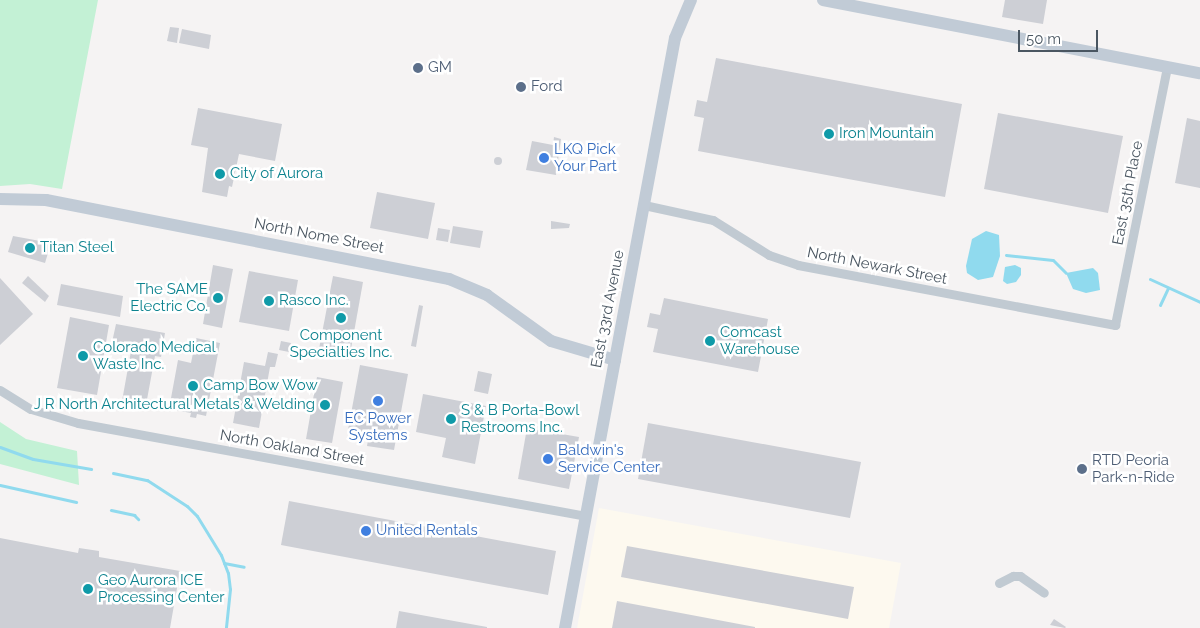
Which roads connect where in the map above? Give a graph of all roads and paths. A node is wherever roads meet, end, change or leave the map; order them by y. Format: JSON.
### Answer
{"nodes":[{"id":1,"x":691,"y":0,"type":"edge"},
{"id":2,"x":823,"y":0,"type":"edge"},
{"id":3,"x":1167,"y":67,"type":"junction"},
{"id":4,"x":1200,"y":73,"type":"edge"},
{"id":5,"x":0,"y":199,"type":"edge"},
{"id":6,"x":644,"y":206,"type":"junction"},
{"id":7,"x":1116,"y":325,"type":"joint"},
{"id":8,"x":614,"y":360,"type":"junction"},
{"id":9,"x":0,"y":390,"type":"edge"},
{"id":10,"x":586,"y":516,"type":"junction"},
{"id":11,"x":999,"y":583,"type":"dead end"},
{"id":12,"x":1044,"y":593,"type":"dead end"},
{"id":13,"x":565,"y":628,"type":"edge"}],
"edges":[{"from":1,"to":6,"type":"street","name":"East 33rd Avenue"},
{"from":2,"to":3,"type":"street"},
{"from":3,"to":4,"type":"street"},
{"from":3,"to":7,"type":"street","name":"East 35th Place"},
{"from":5,"to":8,"type":"street","name":"North Nome Street"},
{"from":6,"to":7,"type":"street","name":"North Newark Street"},
{"from":6,"to":8,"type":"street","name":"East 33rd Avenue"},
{"from":8,"to":10,"type":"street","name":"East 33rd Avenue"},
{"from":9,"to":10,"type":"street","name":"North Oakland Street"},
{"from":10,"to":13,"type":"street","name":"East 33rd Avenue"},
{"from":11,"to":12,"type":"street"}]}
